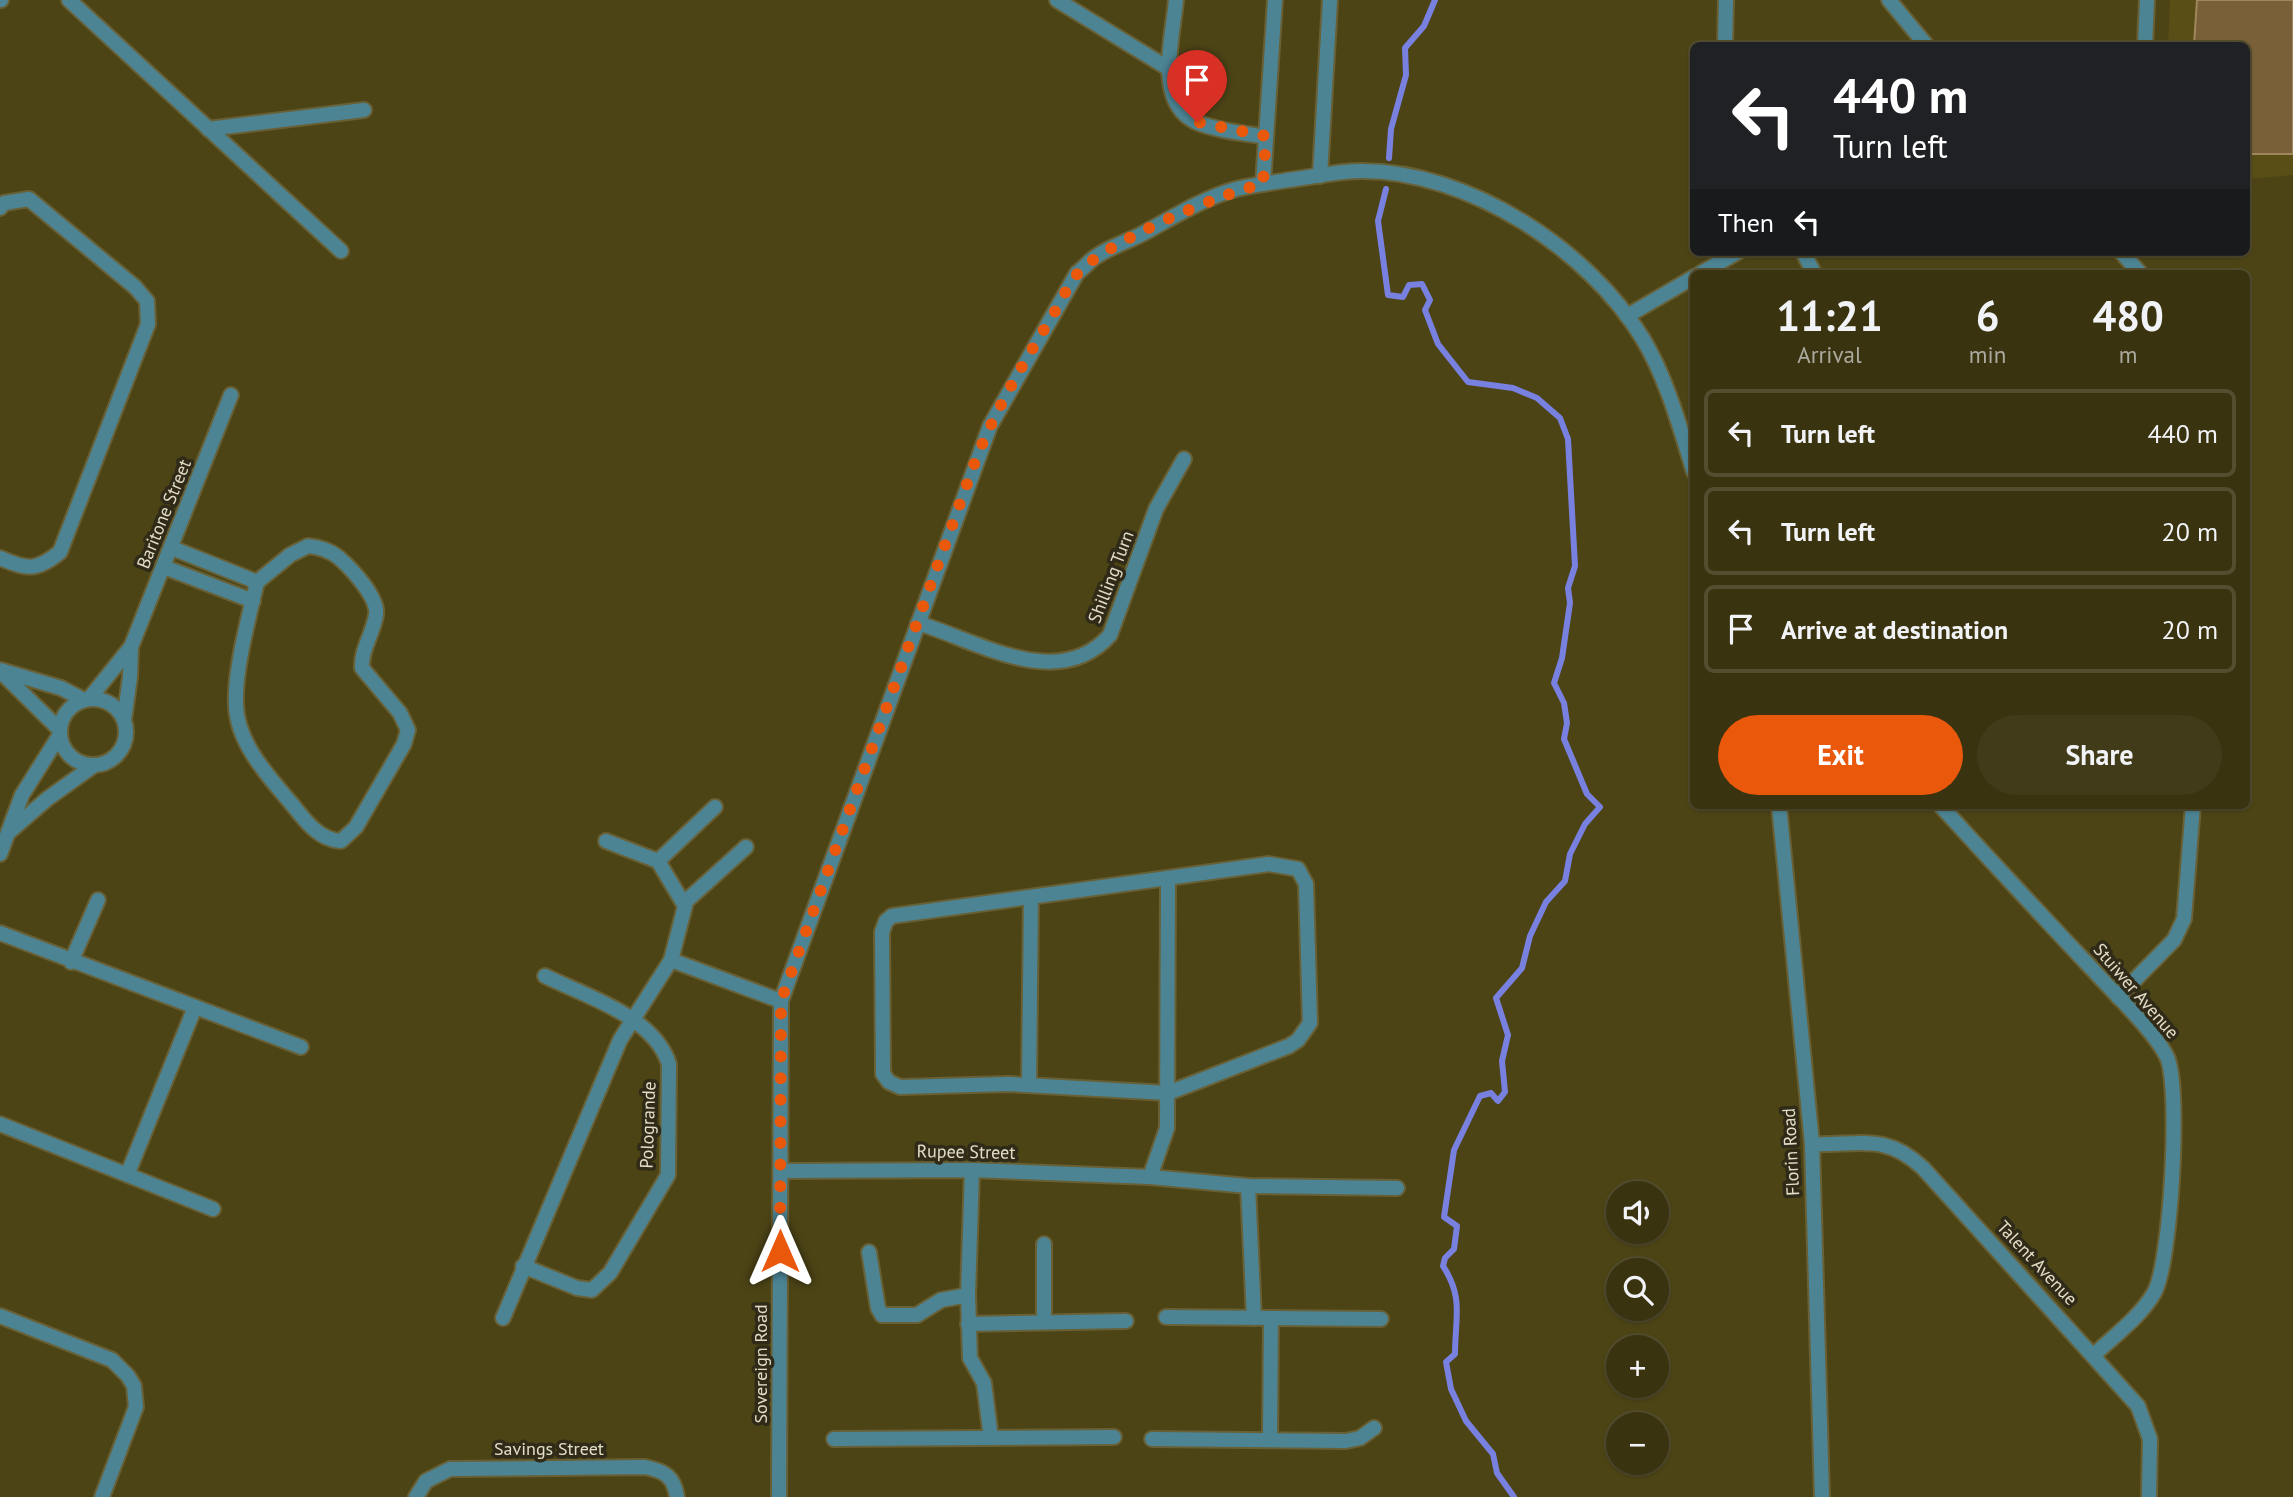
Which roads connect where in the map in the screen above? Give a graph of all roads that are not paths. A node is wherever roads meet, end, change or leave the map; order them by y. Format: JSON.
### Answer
{"nodes":[{"id":1,"x":69,"y":0,"type":"edge"},
{"id":2,"x":1057,"y":0,"type":"edge"},
{"id":3,"x":1176,"y":0,"type":"edge"},
{"id":4,"x":1275,"y":0,"type":"edge"},
{"id":5,"x":1330,"y":0,"type":"edge"},
{"id":6,"x":1726,"y":0,"type":"edge"},
{"id":7,"x":1889,"y":0,"type":"edge"},
{"id":8,"x":2147,"y":0,"type":"edge"},
{"id":9,"x":1074,"y":6,"type":"edge"},
{"id":10,"x":1725,"y":42,"type":"edge"},
{"id":11,"x":1924,"y":42,"type":"edge"},
{"id":12,"x":2145,"y":42,"type":"edge"},
{"id":13,"x":1171,"y":69,"type":"junction"},
{"id":14,"x":364,"y":110,"type":"dead end"},
{"id":15,"x":208,"y":129,"type":"junction"},
{"id":16,"x":1266,"y":136,"type":"junction"},
{"id":17,"x":1320,"y":176,"type":"junction"},
{"id":18,"x":1263,"y":184,"type":"junction"},
{"id":19,"x":0,"y":208,"type":"edge"},
{"id":20,"x":341,"y":251,"type":"dead end"},
{"id":21,"x":1731,"y":256,"type":"edge"},
{"id":22,"x":2125,"y":256,"type":"edge"},
{"id":23,"x":1706,"y":270,"type":"edge"},
{"id":24,"x":2137,"y":270,"type":"edge"},
{"id":25,"x":1690,"y":279,"type":"edge"},
{"id":26,"x":1627,"y":316,"type":"junction"},
{"id":27,"x":231,"y":395,"type":"dead end"},
{"id":28,"x":1184,"y":459,"type":"dead end"},
{"id":29,"x":1690,"y":460,"type":"edge"},
{"id":30,"x":172,"y":548,"type":"junction"},
{"id":31,"x":0,"y":558,"type":"edge"},
{"id":32,"x":164,"y":567,"type":"junction"},
{"id":33,"x":257,"y":582,"type":"junction"},
{"id":34,"x":253,"y":601,"type":"junction"},
{"id":35,"x":918,"y":623,"type":"junction"},
{"id":36,"x":131,"y":647,"type":"junction"},
{"id":37,"x":0,"y":671,"type":"edge"},
{"id":38,"x":87,"y":699,"type":"junction"},
{"id":39,"x":124,"y":720,"type":"junction"},
{"id":40,"x":59,"y":733,"type":"junction"},
{"id":41,"x":93,"y":766,"type":"junction"},
{"id":42,"x":715,"y":807,"type":"dead end"},
{"id":43,"x":1779,"y":809,"type":"edge"},
{"id":44,"x":1944,"y":809,"type":"edge"},
{"id":45,"x":2193,"y":809,"type":"edge"},
{"id":46,"x":7,"y":834,"type":"junction"},
{"id":47,"x":606,"y":841,"type":"dead end"},
{"id":48,"x":746,"y":847,"type":"dead end"},
{"id":49,"x":0,"y":854,"type":"edge"},
{"id":50,"x":658,"y":861,"type":"junction"},
{"id":51,"x":1168,"y":878,"type":"junction"},
{"id":52,"x":1031,"y":897,"type":"junction"},
{"id":53,"x":98,"y":900,"type":"dead end"},
{"id":54,"x":684,"y":903,"type":"junction"},
{"id":55,"x":0,"y":933,"type":"edge"},
{"id":56,"x":671,"y":960,"type":"junction"},
{"id":57,"x":71,"y":962,"type":"junction"},
{"id":58,"x":545,"y":976,"type":"dead end"},
{"id":59,"x":2119,"y":997,"type":"junction"},
{"id":60,"x":781,"y":1001,"type":"junction"},
{"id":61,"x":195,"y":1007,"type":"junction"},
{"id":62,"x":632,"y":1019,"type":"junction"},
{"id":63,"x":301,"y":1047,"type":"dead end"},
{"id":64,"x":1029,"y":1085,"type":"junction"},
{"id":65,"x":1168,"y":1093,"type":"junction"},
{"id":66,"x":0,"y":1125,"type":"edge"},
{"id":67,"x":1812,"y":1144,"type":"junction"},
{"id":68,"x":972,"y":1170,"type":"junction"},
{"id":69,"x":781,"y":1171,"type":"junction"},
{"id":70,"x":128,"y":1173,"type":"junction"},
{"id":71,"x":1150,"y":1177,"type":"junction"},
{"id":72,"x":1248,"y":1186,"type":"junction"},
{"id":73,"x":1396,"y":1188,"type":"dead end"},
{"id":74,"x":213,"y":1209,"type":"dead end"},
{"id":75,"x":1044,"y":1244,"type":"dead end"},
{"id":76,"x":869,"y":1252,"type":"dead end"},
{"id":77,"x":523,"y":1266,"type":"junction"},
{"id":78,"x":968,"y":1295,"type":"junction"},
{"id":79,"x":0,"y":1316,"type":"edge"},
{"id":80,"x":1166,"y":1317,"type":"dead end"},
{"id":81,"x":503,"y":1318,"type":"dead end"},
{"id":82,"x":1254,"y":1318,"type":"junction"},
{"id":83,"x":1271,"y":1318,"type":"junction"},
{"id":84,"x":1381,"y":1319,"type":"dead end"},
{"id":85,"x":1044,"y":1321,"type":"junction"},
{"id":86,"x":1126,"y":1321,"type":"dead end"},
{"id":87,"x":968,"y":1324,"type":"junction"},
{"id":88,"x":2095,"y":1354,"type":"junction"},
{"id":89,"x":1374,"y":1428,"type":"dead end"},
{"id":90,"x":1115,"y":1437,"type":"dead end"},
{"id":91,"x":991,"y":1438,"type":"junction"},
{"id":92,"x":834,"y":1439,"type":"dead end"},
{"id":93,"x":1152,"y":1439,"type":"dead end"},
{"id":94,"x":1270,"y":1440,"type":"junction"},
{"id":95,"x":102,"y":1497,"type":"edge"},
{"id":96,"x":416,"y":1497,"type":"edge"},
{"id":97,"x":677,"y":1497,"type":"edge"},
{"id":98,"x":779,"y":1497,"type":"edge"},
{"id":99,"x":1822,"y":1497,"type":"edge"},
{"id":100,"x":2149,"y":1497,"type":"edge"}],
"edges":[{"from":1,"to":15,"type":"street"},
{"from":2,"to":9,"type":"street"},
{"from":3,"to":13,"type":"street"},
{"from":4,"to":16,"type":"street"},
{"from":5,"to":17,"type":"street"},
{"from":6,"to":10,"type":"street"},
{"from":7,"to":11,"type":"street"},
{"from":8,"to":12,"type":"street"},
{"from":9,"to":13,"type":"street"},
{"from":13,"to":16,"type":"street"},
{"from":14,"to":15,"type":"street"},
{"from":15,"to":20,"type":"street"},
{"from":16,"to":18,"type":"street"},
{"from":17,"to":18,"type":"street","name":"Sovereign Road"},
{"from":17,"to":26,"type":"street","name":"Sovereign Road"},
{"from":18,"to":35,"type":"street","name":"Sovereign Road"},
{"from":19,"to":31,"type":"street"},
{"from":21,"to":23,"type":"street"},
{"from":22,"to":24,"type":"street"},
{"from":25,"to":26,"type":"street"},
{"from":26,"to":29,"type":"street"},
{"from":27,"to":30,"type":"street","name":"Baritone Street"},
{"from":28,"to":35,"type":"street","name":"Shilling Turn"},
{"from":30,"to":32,"type":"street","name":"Baritone Street"},
{"from":30,"to":33,"type":"street"},
{"from":32,"to":34,"type":"street"},
{"from":32,"to":36,"type":"street","name":"Baritone Street"},
{"from":33,"to":34,"type":"street"},
{"from":33,"to":34,"type":"street"},
{"from":35,"to":60,"type":"street","name":"Sovereign Road"},
{"from":36,"to":38,"type":"street","name":"Baritone Street"},
{"from":36,"to":39,"type":"street","name":"Baritone Street"},
{"from":37,"to":38,"type":"street"},
{"from":37,"to":40,"type":"street"},
{"from":38,"to":39,"type":"street"},
{"from":38,"to":40,"type":"street"},
{"from":39,"to":41,"type":"street"},
{"from":40,"to":41,"type":"street"},
{"from":40,"to":46,"type":"street"},
{"from":41,"to":46,"type":"street"},
{"from":42,"to":50,"type":"street"},
{"from":43,"to":67,"type":"street","name":"Florin Road"},
{"from":44,"to":59,"type":"street","name":"Stuiwer Avenue"},
{"from":45,"to":59,"type":"street"},
{"from":46,"to":49,"type":"street"},
{"from":47,"to":50,"type":"street"},
{"from":48,"to":54,"type":"street"},
{"from":50,"to":54,"type":"street"},
{"from":51,"to":52,"type":"street"},
{"from":51,"to":65,"type":"street"},
{"from":51,"to":65,"type":"street"},
{"from":52,"to":64,"type":"street"},
{"from":52,"to":64,"type":"street"},
{"from":53,"to":57,"type":"street"},
{"from":54,"to":56,"type":"street"},
{"from":55,"to":57,"type":"street"},
{"from":56,"to":60,"type":"street"},
{"from":56,"to":62,"type":"street"},
{"from":57,"to":61,"type":"street"},
{"from":58,"to":62,"type":"street","name":"Pologrande"},
{"from":59,"to":88,"type":"street","name":"Stuiwer Avenue"},
{"from":60,"to":69,"type":"street","name":"Sovereign Road"},
{"from":61,"to":63,"type":"street"},
{"from":61,"to":70,"type":"street"},
{"from":62,"to":77,"type":"street"},
{"from":62,"to":77,"type":"street","name":"Pologrande"},
{"from":64,"to":65,"type":"street"},
{"from":65,"to":71,"type":"street"},
{"from":66,"to":70,"type":"street"},
{"from":67,"to":88,"type":"street","name":"Talent Avenue"},
{"from":67,"to":99,"type":"street","name":"Florin Road"},
{"from":68,"to":69,"type":"street","name":"Rupee Street"},
{"from":68,"to":71,"type":"street","name":"Rupee Street"},
{"from":68,"to":78,"type":"street"},
{"from":69,"to":98,"type":"street","name":"Sovereign Road"},
{"from":70,"to":74,"type":"street"},
{"from":71,"to":72,"type":"street","name":"Rupee Street"},
{"from":72,"to":73,"type":"street","name":"Rupee Street"},
{"from":72,"to":82,"type":"street"},
{"from":75,"to":85,"type":"street"},
{"from":76,"to":78,"type":"street"},
{"from":77,"to":81,"type":"street"},
{"from":78,"to":87,"type":"street"},
{"from":79,"to":95,"type":"street"},
{"from":80,"to":82,"type":"street"},
{"from":82,"to":83,"type":"street"},
{"from":83,"to":84,"type":"street"},
{"from":83,"to":94,"type":"street"},
{"from":85,"to":86,"type":"street"},
{"from":85,"to":87,"type":"street"},
{"from":87,"to":91,"type":"street"},
{"from":88,"to":100,"type":"street","name":"Talent Avenue"},
{"from":89,"to":94,"type":"street"},
{"from":90,"to":91,"type":"street"},
{"from":91,"to":92,"type":"street"},
{"from":93,"to":94,"type":"street"},
{"from":96,"to":97,"type":"street","name":"Savings Street"}]}
